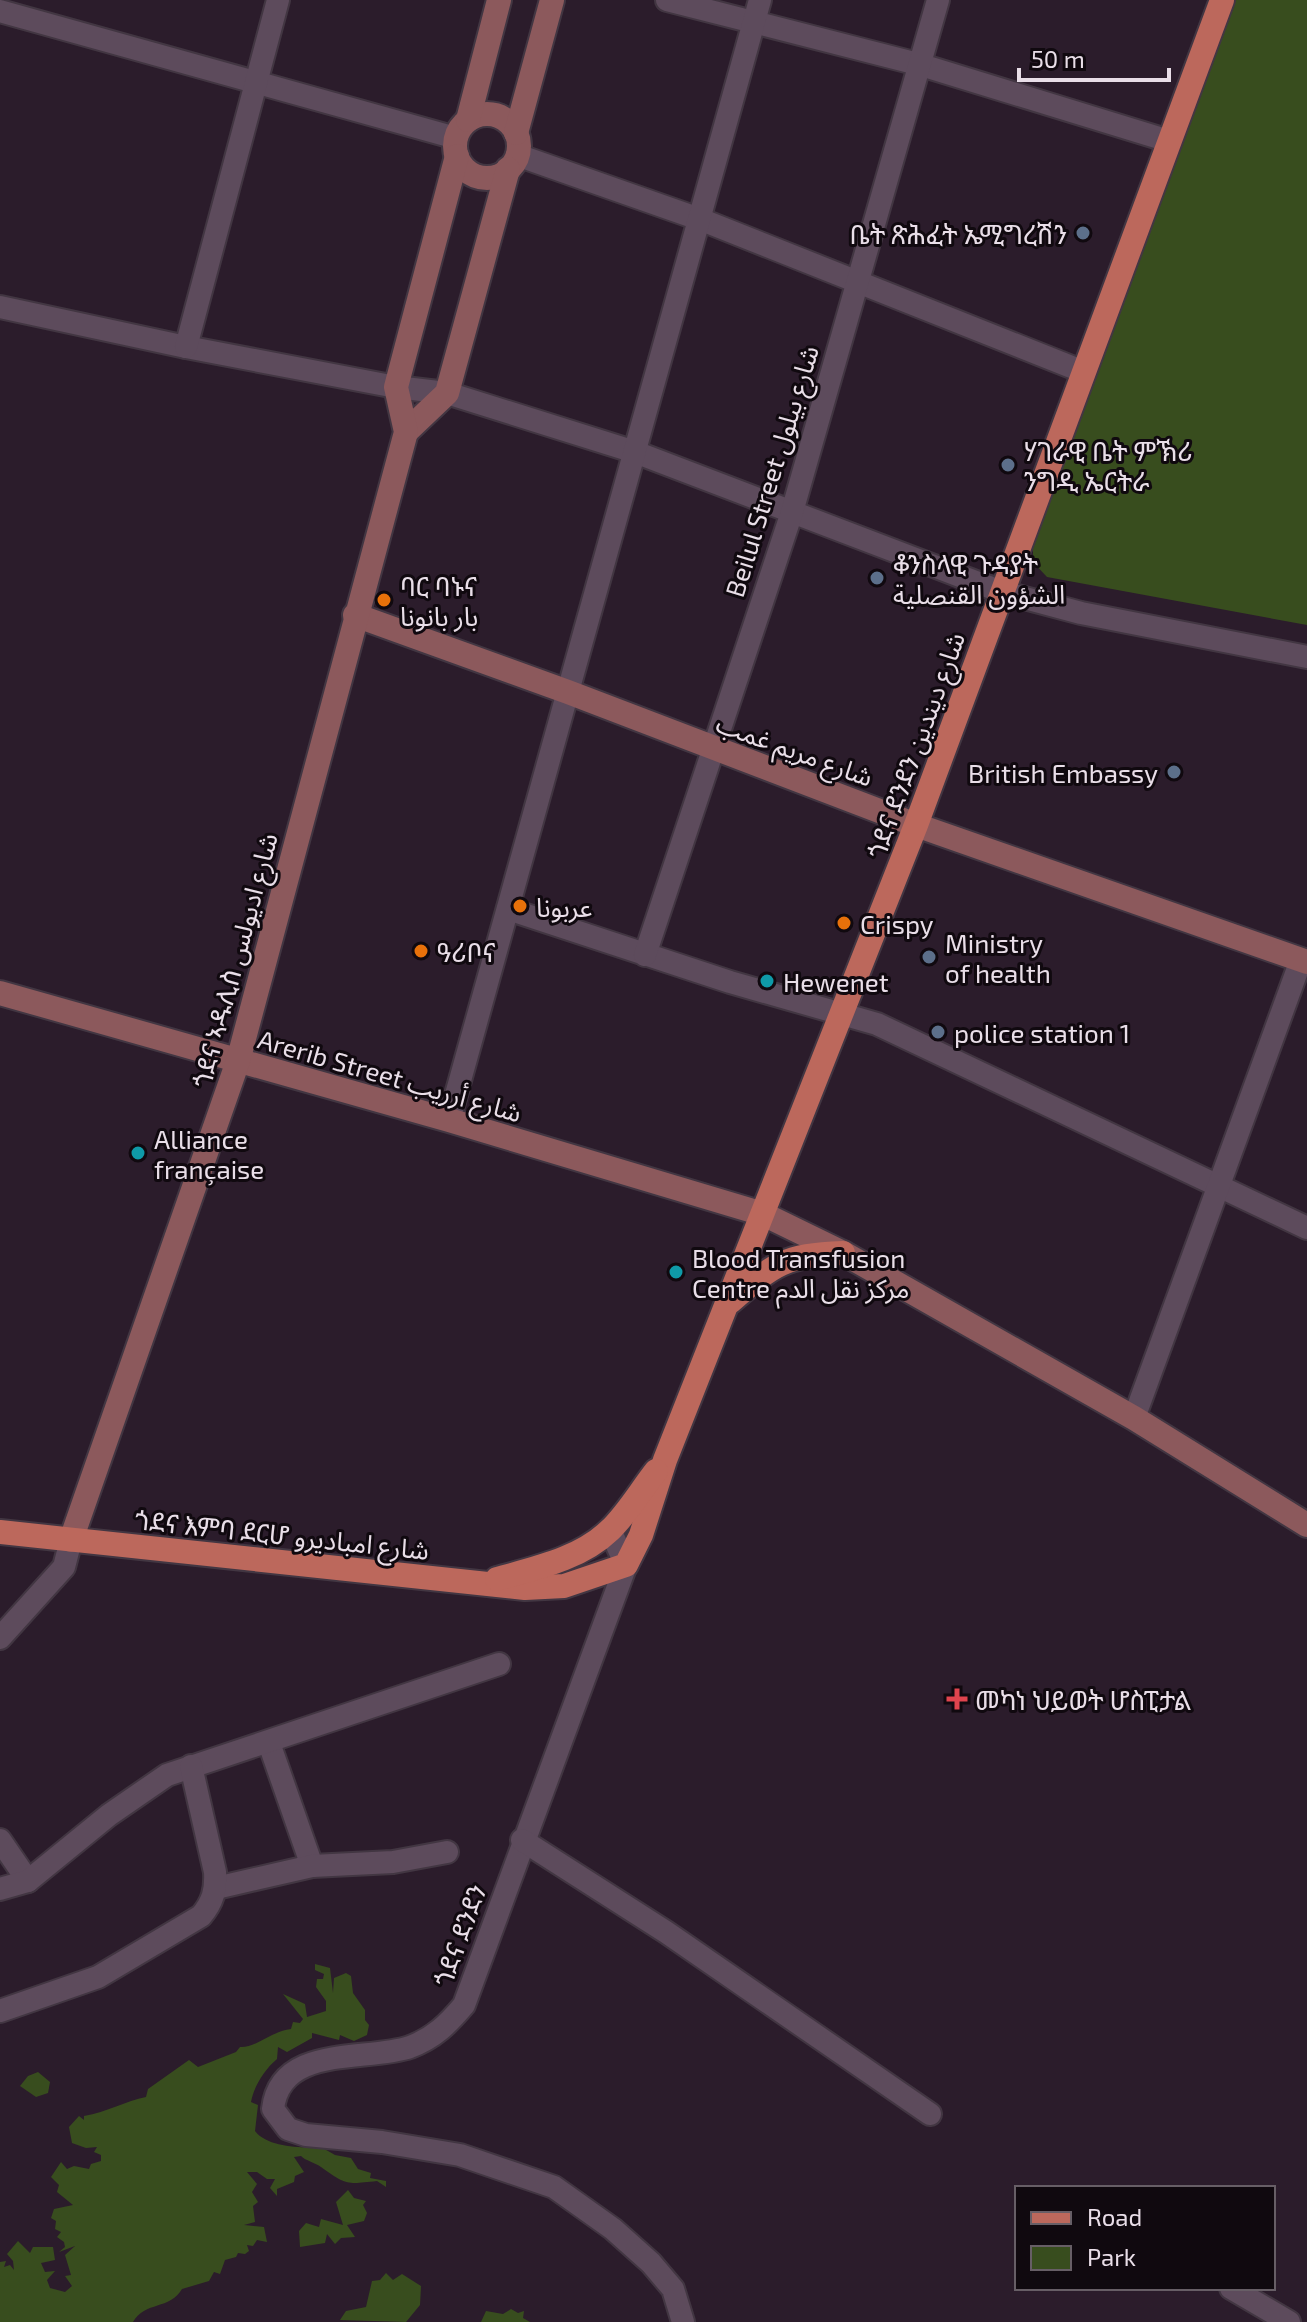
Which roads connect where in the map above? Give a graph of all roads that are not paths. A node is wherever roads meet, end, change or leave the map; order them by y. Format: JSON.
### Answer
{"nodes":[{"id":1,"x":278,"y":0,"type":"edge"},
{"id":2,"x":499,"y":0,"type":"edge"},
{"id":3,"x":552,"y":0,"type":"edge"},
{"id":4,"x":667,"y":0,"type":"edge"},
{"id":5,"x":760,"y":0,"type":"edge"},
{"id":6,"x":938,"y":0,"type":"edge"},
{"id":7,"x":1222,"y":0,"type":"edge"},
{"id":8,"x":0,"y":11,"type":"edge"},
{"id":9,"x":755,"y":23,"type":"junction"},
{"id":10,"x":918,"y":64,"type":"junction"},
{"id":11,"x":257,"y":80,"type":"junction"},
{"id":12,"x":460,"y":138,"type":"junction"},
{"id":13,"x":1169,"y":141,"type":"junction"},
{"id":14,"x":514,"y":152,"type":"junction"},
{"id":15,"x":702,"y":220,"type":"junction"},
{"id":16,"x":858,"y":281,"type":"junction"},
{"id":17,"x":0,"y":307,"type":"edge"},
{"id":18,"x":186,"y":347,"type":"junction"},
{"id":19,"x":1084,"y":372,"type":"junction"},
{"id":20,"x":396,"y":387,"type":"junction"},
{"id":21,"x":447,"y":393,"type":"junction"},
{"id":22,"x":406,"y":432,"type":"junction"},
{"id":23,"x":635,"y":452,"type":"junction"},
{"id":24,"x":792,"y":512,"type":"junction"},
{"id":25,"x":1002,"y":592,"type":"junction"},
{"id":26,"x":355,"y":615,"type":"junction"},
{"id":27,"x":1307,"y":657,"type":"edge"},
{"id":28,"x":568,"y":692,"type":"junction"},
{"id":29,"x":711,"y":748,"type":"junction"},
{"id":30,"x":916,"y":825,"type":"junction"},
{"id":31,"x":508,"y":909,"type":"junction"},
{"id":32,"x":645,"y":955,"type":"junction"},
{"id":33,"x":1304,"y":961,"type":"edge"},
{"id":34,"x":0,"y":993,"type":"edge"},
{"id":35,"x":843,"y":1015,"type":"junction"},
{"id":36,"x":238,"y":1061,"type":"junction"},
{"id":37,"x":449,"y":1120,"type":"junction"},
{"id":38,"x":1217,"y":1184,"type":"junction"},
{"id":39,"x":763,"y":1214,"type":"junction"},
{"id":40,"x":1307,"y":1228,"type":"edge"},
{"id":41,"x":843,"y":1253,"type":"junction"},
{"id":42,"x":728,"y":1303,"type":"junction"},
{"id":43,"x":1134,"y":1418,"type":"junction"},
{"id":44,"x":665,"y":1460,"type":"junction"},
{"id":45,"x":1307,"y":1525,"type":"edge"},
{"id":46,"x":610,"y":1530,"type":"junction"},
{"id":47,"x":0,"y":1532,"type":"edge"},
{"id":48,"x":71,"y":1540,"type":"junction"},
{"id":49,"x":588,"y":1545,"type":"junction"},
{"id":50,"x":564,"y":1559,"type":"joint"},
{"id":51,"x":626,"y":1565,"type":"junction"},
{"id":52,"x":596,"y":1577,"type":"junction"},
{"id":53,"x":488,"y":1581,"type":"junction"},
{"id":54,"x":610,"y":1605,"type":"junction"},
{"id":55,"x":0,"y":1638,"type":"edge"},
{"id":56,"x":499,"y":1664,"type":"dead end"},
{"id":57,"x":269,"y":1743,"type":"junction"},
{"id":58,"x":191,"y":1766,"type":"junction"},
{"id":59,"x":0,"y":1840,"type":"edge"},
{"id":60,"x":522,"y":1840,"type":"junction"},
{"id":61,"x":447,"y":1852,"type":"dead end"},
{"id":62,"x":312,"y":1866,"type":"junction"},
{"id":63,"x":28,"y":1881,"type":"junction"},
{"id":64,"x":216,"y":1888,"type":"junction"},
{"id":65,"x":0,"y":1889,"type":"edge"},
{"id":66,"x":0,"y":2011,"type":"edge"},
{"id":67,"x":930,"y":2114,"type":"dead end"},
{"id":68,"x":1234,"y":2290,"type":"edge"},
{"id":69,"x":683,"y":2322,"type":"edge"},
{"id":70,"x":1289,"y":2322,"type":"edge"}],
"edges":[{"from":1,"to":11,"type":"street"},
{"from":2,"to":12,"type":"street","name":"ጎደና ኣዱሊስ شارع اديولس"},
{"from":3,"to":14,"type":"street"},
{"from":4,"to":9,"type":"street"},
{"from":5,"to":9,"type":"street"},
{"from":6,"to":10,"type":"street","name":"Beilul Street شارع بيلول"},
{"from":7,"to":13,"type":"main road","name":"ጎደና ደንደን شارع ديندين"},
{"from":8,"to":11,"type":"street"},
{"from":9,"to":10,"type":"street"},
{"from":9,"to":15,"type":"street"},
{"from":10,"to":13,"type":"street"},
{"from":10,"to":16,"type":"street","name":"Beilul Street شارع بيلول"},
{"from":11,"to":12,"type":"street"},
{"from":11,"to":18,"type":"street"},
{"from":12,"to":14,"type":"street"},
{"from":12,"to":14,"type":"street"},
{"from":12,"to":20,"type":"street","name":"ጎደና ኣዱሊስ شارع اديولس"},
{"from":13,"to":19,"type":"main road","name":"ጎደና ደንደን شارع ديندين"},
{"from":14,"to":15,"type":"street"},
{"from":14,"to":21,"type":"street"},
{"from":15,"to":16,"type":"street"},
{"from":15,"to":23,"type":"street"},
{"from":16,"to":19,"type":"street"},
{"from":16,"to":24,"type":"street","name":"Beilul Street شارع بيلول"},
{"from":17,"to":18,"type":"street"},
{"from":18,"to":20,"type":"street"},
{"from":19,"to":25,"type":"main road","name":"ጎደና ደንደን شارع ديندين"},
{"from":20,"to":21,"type":"street"},
{"from":20,"to":22,"type":"street","name":"ጎደና ኣዱሊስ شارع اديولس"},
{"from":21,"to":22,"type":"street"},
{"from":21,"to":23,"type":"street"},
{"from":22,"to":26,"type":"street","name":"ጎደና ኣዱሊስ شارع اديولس"},
{"from":23,"to":24,"type":"street"},
{"from":23,"to":28,"type":"street"},
{"from":24,"to":25,"type":"street"},
{"from":24,"to":29,"type":"street","name":"Beilul Street شارع بيلول"},
{"from":25,"to":27,"type":"street"},
{"from":25,"to":30,"type":"main road","name":"ጎደና ደንደን شارع ديندين"},
{"from":26,"to":28,"type":"street","name":"شارع مريم غمب"},
{"from":26,"to":36,"type":"street","name":"ጎደና ኣዱሊስ شارع اديولس"},
{"from":28,"to":29,"type":"street","name":"شارع مريم غمب"},
{"from":28,"to":31,"type":"street"},
{"from":29,"to":30,"type":"street","name":"شارع مريم غمب"},
{"from":29,"to":32,"type":"street","name":"Beilul Street شارع بيلول"},
{"from":30,"to":33,"type":"street","name":"شارع مريم غمب"},
{"from":30,"to":35,"type":"main road","name":"ጎደና ደንደን شارع ديندين"},
{"from":31,"to":32,"type":"street"},
{"from":31,"to":37,"type":"street"},
{"from":32,"to":35,"type":"street"},
{"from":33,"to":38,"type":"street"},
{"from":34,"to":36,"type":"street","name":"Arerib Street شارع أرريب"},
{"from":35,"to":38,"type":"street"},
{"from":35,"to":39,"type":"main road","name":"ጎደና ደንደን شارع ديندين"},
{"from":36,"to":37,"type":"street","name":"Arerib Street شارع أرريب"},
{"from":36,"to":48,"type":"street","name":"ጎደና ኣዱሊስ شارع اديولس"},
{"from":37,"to":39,"type":"street","name":"Arerib Street شارع أرريب"},
{"from":38,"to":40,"type":"street"},
{"from":38,"to":43,"type":"street"},
{"from":39,"to":41,"type":"street","name":"Arerib Street شارع أرريب"},
{"from":39,"to":42,"type":"main road","name":"ጎደና ደንደን شارع ديندين"},
{"from":41,"to":42,"type":"main road"},
{"from":41,"to":43,"type":"street","name":"Arerib Street شارع أرريب"},
{"from":42,"to":44,"type":"main road","name":"ጎደና ደንደን شارع ديندين"},
{"from":43,"to":45,"type":"street","name":"Arerib Street شارع أرريب"},
{"from":44,"to":46,"type":"main road","name":"ጎደና ደንደን شارع ديندين"},
{"from":44,"to":51,"type":"main road","name":"ጎደና ደንደን شارع ديندين"},
{"from":46,"to":49,"type":"main road","name":"ጎደና ደንደን شارع ديندين"},
{"from":46,"to":51,"type":"street"},
{"from":47,"to":48,"type":"main road","name":"ጎደና እምባ ደርሆ شارع امباديرو"},
{"from":48,"to":53,"type":"main road","name":"ጎደና እምባ ደርሆ شارع امباديرو"},
{"from":48,"to":55,"type":"street"},
{"from":49,"to":50,"type":"main road","name":"ጎደና ደንደን شارع ديندين"},
{"from":49,"to":52,"type":"street"},
{"from":50,"to":53,"type":"main road","name":"ጎደና እምባ ደርሆ شارع امباديرو"},
{"from":51,"to":52,"type":"main road"},
{"from":51,"to":54,"type":"street","name":"ጎደና ደንደን"},
{"from":52,"to":53,"type":"main road","name":"ጎደና እምባ ደርሆ شارع امباديرو"},
{"from":52,"to":54,"type":"street"},
{"from":54,"to":60,"type":"street","name":"ጎደና ደንደን"},
{"from":56,"to":57,"type":"street"},
{"from":57,"to":58,"type":"street"},
{"from":57,"to":62,"type":"street"},
{"from":58,"to":63,"type":"street"},
{"from":58,"to":64,"type":"street"},
{"from":59,"to":63,"type":"street"},
{"from":60,"to":67,"type":"street"},
{"from":60,"to":69,"type":"street","name":"ጎደና ደንደን"},
{"from":61,"to":62,"type":"street"},
{"from":62,"to":64,"type":"street"},
{"from":63,"to":65,"type":"street"},
{"from":64,"to":66,"type":"street"},
{"from":68,"to":70,"type":"street"}]}
